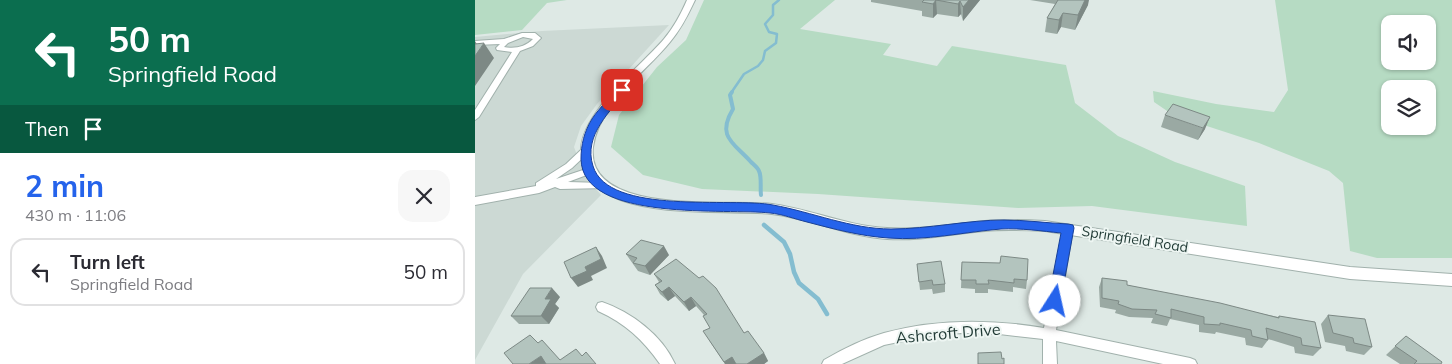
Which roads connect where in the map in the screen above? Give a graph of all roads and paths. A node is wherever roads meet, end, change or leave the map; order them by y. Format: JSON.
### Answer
{"nodes":[{"id":1,"x":691,"y":0,"type":"edge"},
{"id":2,"x":505,"y":41,"type":"junction"},
{"id":3,"x":475,"y":43,"type":"edge"},
{"id":4,"x":518,"y":49,"type":"junction"},
{"id":5,"x":475,"y":117,"type":"edge"},
{"id":6,"x":587,"y":149,"type":"junction"},
{"id":7,"x":589,"y":172,"type":"junction"},
{"id":8,"x":603,"y":186,"type":"junction"},
{"id":9,"x":547,"y":187,"type":"junction"},
{"id":10,"x":529,"y":192,"type":"junction"},
{"id":11,"x":475,"y":201,"type":"edge"},
{"id":12,"x":1068,"y":228,"type":"junction"},
{"id":13,"x":1452,"y":280,"type":"edge"},
{"id":14,"x":602,"y":307,"type":"dead end"},
{"id":15,"x":1049,"y":333,"type":"junction"},
{"id":16,"x":668,"y":364,"type":"edge"},
{"id":17,"x":829,"y":364,"type":"edge"},
{"id":18,"x":1050,"y":364,"type":"edge"},
{"id":19,"x":1189,"y":364,"type":"edge"}],
"edges":[{"from":1,"to":6,"type":"street"},
{"from":2,"to":3,"type":"street"},
{"from":2,"to":4,"type":"street"},
{"from":2,"to":4,"type":"street"},
{"from":4,"to":5,"type":"street"},
{"from":6,"to":7,"type":"street"},
{"from":6,"to":10,"type":"street"},
{"from":7,"to":8,"type":"street","name":"Springfield Road"},
{"from":7,"to":9,"type":"street"},
{"from":8,"to":9,"type":"street"},
{"from":8,"to":12,"type":"street","name":"Springfield Road"},
{"from":9,"to":10,"type":"street"},
{"from":10,"to":11,"type":"street"},
{"from":12,"to":13,"type":"street","name":"Springfield Road"},
{"from":12,"to":15,"type":"street"},
{"from":14,"to":16,"type":"street"},
{"from":15,"to":17,"type":"street","name":"Ashcroft Drive"},
{"from":15,"to":18,"type":"street"},
{"from":15,"to":19,"type":"street","name":"Ashcroft Drive"}]}
